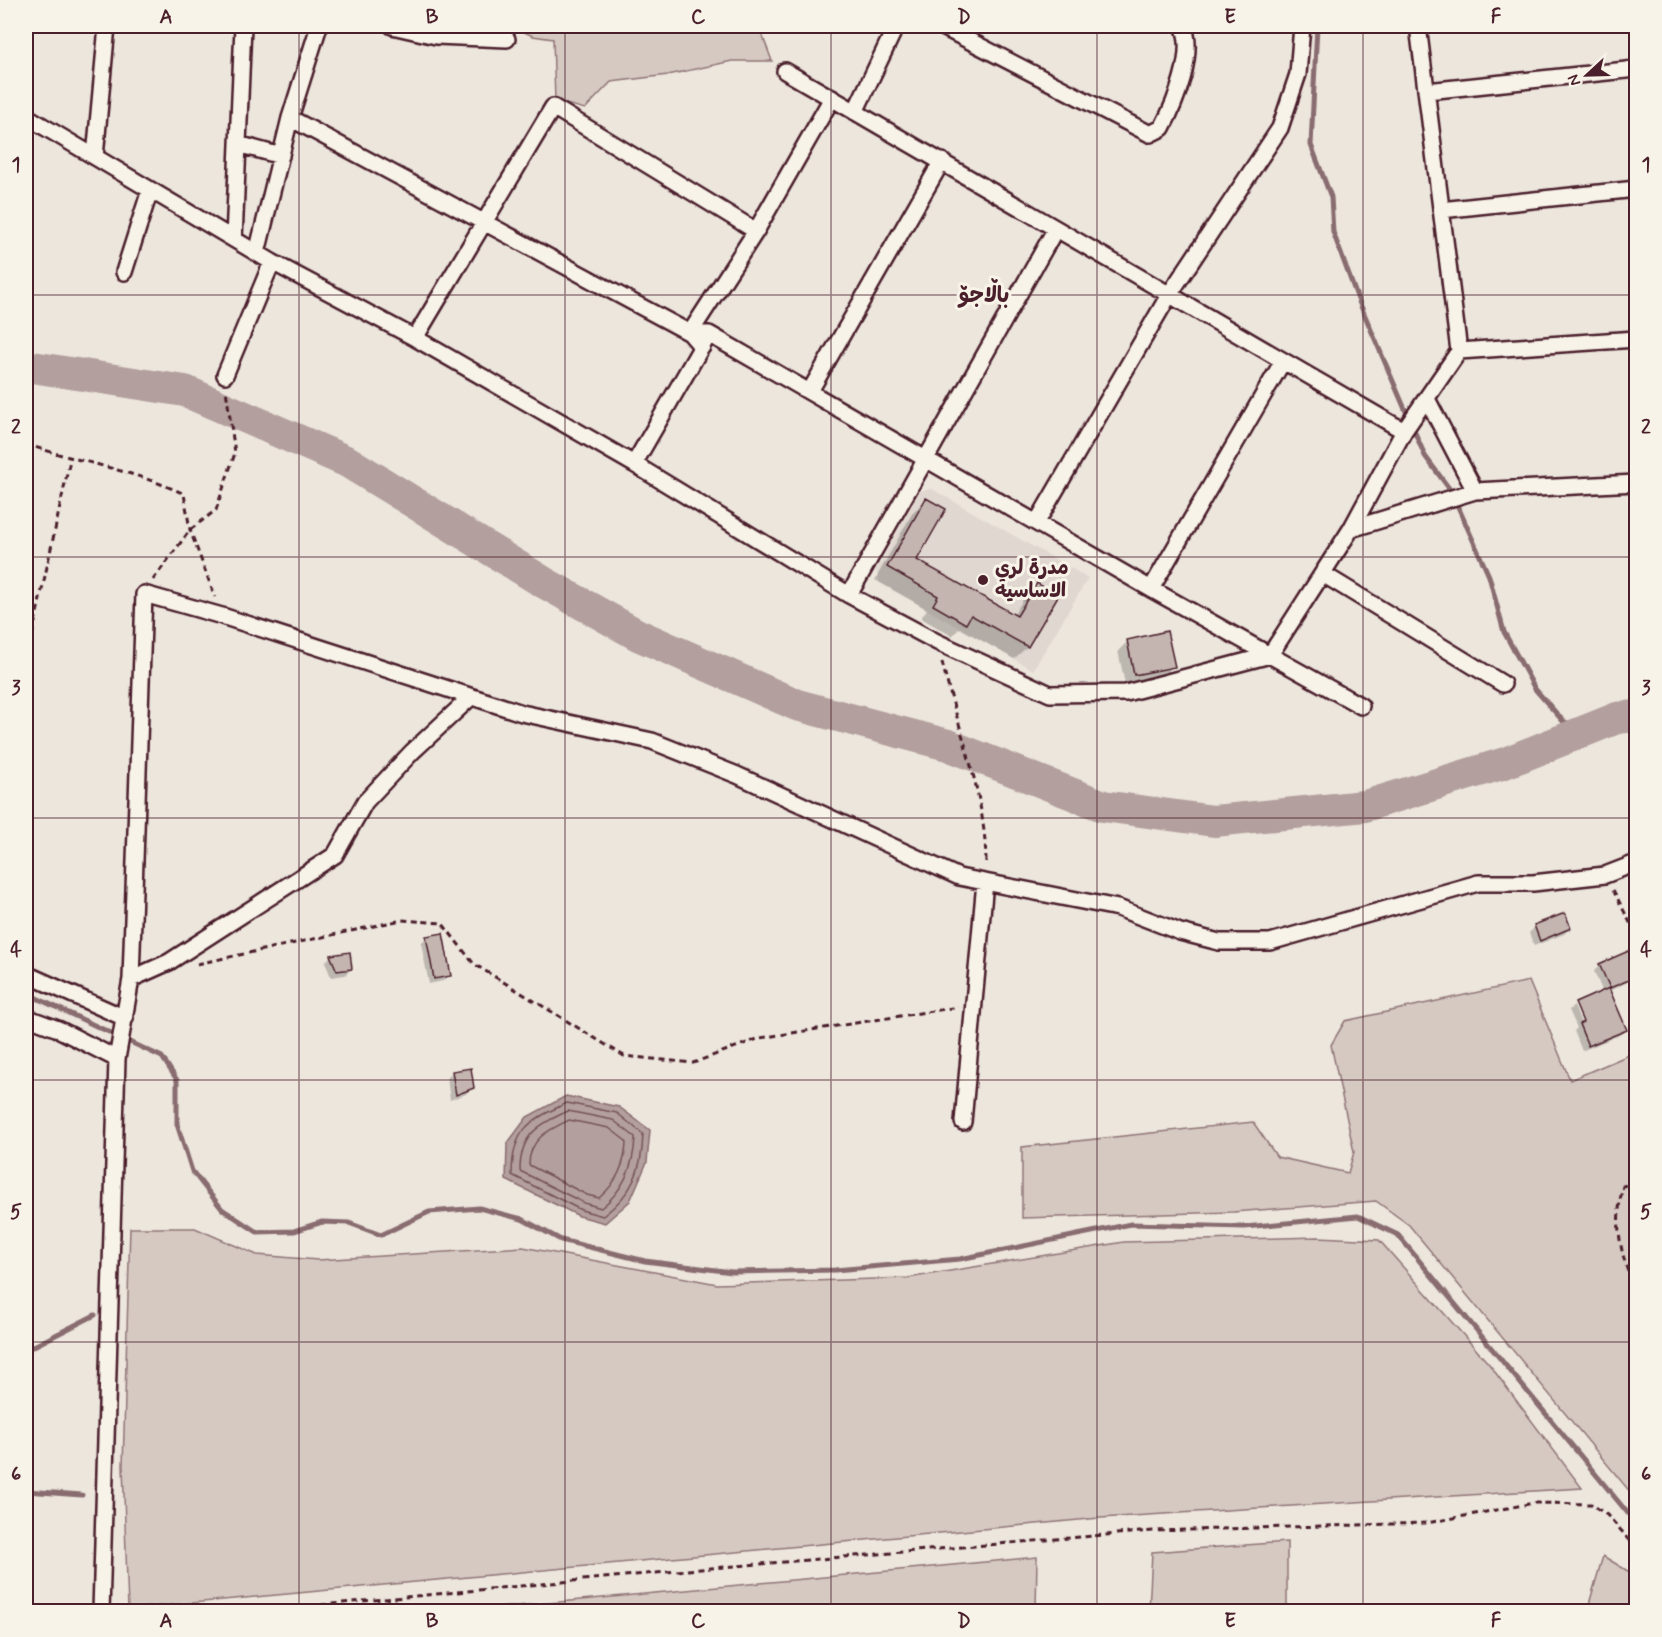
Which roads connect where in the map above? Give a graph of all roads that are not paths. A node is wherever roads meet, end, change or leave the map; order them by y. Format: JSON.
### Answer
{"nodes":[{"id":1,"x":107,"y":26,"type":"edge"},
{"id":2,"x":243,"y":26,"type":"edge"},
{"id":3,"x":319,"y":26,"type":"edge"},
{"id":4,"x":392,"y":26,"type":"edge"},
{"id":5,"x":896,"y":26,"type":"edge"},
{"id":6,"x":941,"y":26,"type":"edge"},
{"id":7,"x":1183,"y":26,"type":"edge"},
{"id":8,"x":1302,"y":26,"type":"edge"},
{"id":9,"x":1418,"y":26,"type":"edge"},
{"id":10,"x":507,"y":39,"type":"dead end"},
{"id":11,"x":1636,"y":69,"type":"edge"},
{"id":12,"x":785,"y":71,"type":"dead end"},
{"id":13,"x":1427,"y":91,"type":"junction"},
{"id":14,"x":832,"y":99,"type":"junction"},
{"id":15,"x":855,"y":112,"type":"junction"},
{"id":16,"x":26,"y":116,"type":"edge"},
{"id":17,"x":290,"y":118,"type":"junction"},
{"id":18,"x":238,"y":144,"type":"junction"},
{"id":19,"x":280,"y":156,"type":"junction"},
{"id":20,"x":95,"y":157,"type":"junction"},
{"id":21,"x":942,"y":161,"type":"junction"},
{"id":22,"x":1636,"y":189,"type":"edge"},
{"id":23,"x":150,"y":190,"type":"junction"},
{"id":24,"x":1441,"y":210,"type":"junction"},
{"id":25,"x":486,"y":221,"type":"junction"},
{"id":26,"x":1055,"y":230,"type":"junction"},
{"id":27,"x":756,"y":231,"type":"junction"},
{"id":28,"x":234,"y":239,"type":"junction"},
{"id":29,"x":257,"y":254,"type":"junction"},
{"id":30,"x":272,"y":262,"type":"junction"},
{"id":31,"x":124,"y":272,"type":"dead end"},
{"id":32,"x":1169,"y":295,"type":"junction"},
{"id":33,"x":690,"y":333,"type":"junction"},
{"id":34,"x":415,"y":338,"type":"junction"},
{"id":35,"x":1636,"y":339,"type":"edge"},
{"id":36,"x":705,"y":341,"type":"junction"},
{"id":37,"x":1459,"y":351,"type":"junction"},
{"id":38,"x":1283,"y":361,"type":"junction"},
{"id":39,"x":225,"y":375,"type":"road end"},
{"id":40,"x":810,"y":391,"type":"junction"},
{"id":41,"x":1427,"y":399,"type":"junction"},
{"id":42,"x":1404,"y":431,"type":"junction"},
{"id":43,"x":927,"y":458,"type":"junction"},
{"id":44,"x":634,"y":464,"type":"junction"},
{"id":45,"x":1636,"y":483,"type":"edge"},
{"id":46,"x":1474,"y":491,"type":"junction"},
{"id":47,"x":1037,"y":522,"type":"junction"},
{"id":48,"x":1351,"y":529,"type":"junction"},
{"id":49,"x":1323,"y":574,"type":"junction"},
{"id":50,"x":1151,"y":588,"type":"junction"},
{"id":51,"x":849,"y":594,"type":"junction"},
{"id":52,"x":1270,"y":655,"type":"junction"},
{"id":53,"x":1503,"y":684,"type":"dead end"},
{"id":54,"x":471,"y":697,"type":"junction"},
{"id":55,"x":1361,"y":706,"type":"dead end"},
{"id":56,"x":1636,"y":863,"type":"edge"},
{"id":57,"x":986,"y":882,"type":"junction"},
{"id":58,"x":26,"y":974,"type":"edge"},
{"id":59,"x":131,"y":979,"type":"junction"},
{"id":60,"x":26,"y":1017,"type":"edge"},
{"id":61,"x":124,"y":1023,"type":"junction"},
{"id":62,"x":118,"y":1054,"type":"junction"},
{"id":63,"x":963,"y":1122,"type":"dead end"},
{"id":64,"x":101,"y":1611,"type":"edge"}],
"edges":[{"from":1,"to":20,"type":"street"},
{"from":2,"to":18,"type":"street"},
{"from":3,"to":17,"type":"street"},
{"from":4,"to":10,"type":"street"},
{"from":5,"to":15,"type":"street"},
{"from":6,"to":7,"type":"street"},
{"from":8,"to":32,"type":"street"},
{"from":9,"to":13,"type":"street"},
{"from":11,"to":13,"type":"street"},
{"from":12,"to":14,"type":"street"},
{"from":13,"to":24,"type":"street"},
{"from":14,"to":15,"type":"street"},
{"from":14,"to":27,"type":"street"},
{"from":15,"to":21,"type":"street"},
{"from":16,"to":20,"type":"street"},
{"from":17,"to":19,"type":"street"},
{"from":17,"to":25,"type":"street"},
{"from":18,"to":19,"type":"street"},
{"from":18,"to":28,"type":"street"},
{"from":19,"to":29,"type":"street"},
{"from":20,"to":23,"type":"street"},
{"from":21,"to":26,"type":"street"},
{"from":21,"to":40,"type":"street"},
{"from":22,"to":24,"type":"street"},
{"from":23,"to":28,"type":"street"},
{"from":23,"to":31,"type":"street"},
{"from":24,"to":37,"type":"street"},
{"from":25,"to":27,"type":"street"},
{"from":25,"to":33,"type":"street"},
{"from":25,"to":34,"type":"street"},
{"from":26,"to":32,"type":"street"},
{"from":26,"to":43,"type":"street"},
{"from":27,"to":33,"type":"street"},
{"from":28,"to":29,"type":"street"},
{"from":29,"to":30,"type":"street"},
{"from":30,"to":34,"type":"street"},
{"from":30,"to":39,"type":"street"},
{"from":32,"to":38,"type":"street"},
{"from":32,"to":47,"type":"street"},
{"from":33,"to":36,"type":"street"},
{"from":34,"to":44,"type":"street"},
{"from":35,"to":37,"type":"street"},
{"from":36,"to":40,"type":"street"},
{"from":36,"to":44,"type":"street"},
{"from":37,"to":41,"type":"street"},
{"from":38,"to":42,"type":"street"},
{"from":38,"to":50,"type":"street"},
{"from":40,"to":43,"type":"street"},
{"from":41,"to":42,"type":"street"},
{"from":41,"to":46,"type":"street"},
{"from":42,"to":48,"type":"street"},
{"from":43,"to":47,"type":"street"},
{"from":43,"to":51,"type":"street"},
{"from":44,"to":51,"type":"street"},
{"from":45,"to":46,"type":"street"},
{"from":46,"to":48,"type":"street"},
{"from":47,"to":50,"type":"street"},
{"from":48,"to":49,"type":"street"},
{"from":49,"to":52,"type":"street"},
{"from":49,"to":53,"type":"street"},
{"from":50,"to":52,"type":"street"},
{"from":51,"to":52,"type":"street"},
{"from":52,"to":55,"type":"street"},
{"from":54,"to":57,"type":"street"},
{"from":54,"to":59,"type":"street"},
{"from":54,"to":59,"type":"street"},
{"from":56,"to":57,"type":"street"},
{"from":57,"to":63,"type":"street"},
{"from":58,"to":61,"type":"street"},
{"from":59,"to":61,"type":"street"},
{"from":60,"to":62,"type":"street"},
{"from":61,"to":62,"type":"street"},
{"from":62,"to":64,"type":"street"}]}
